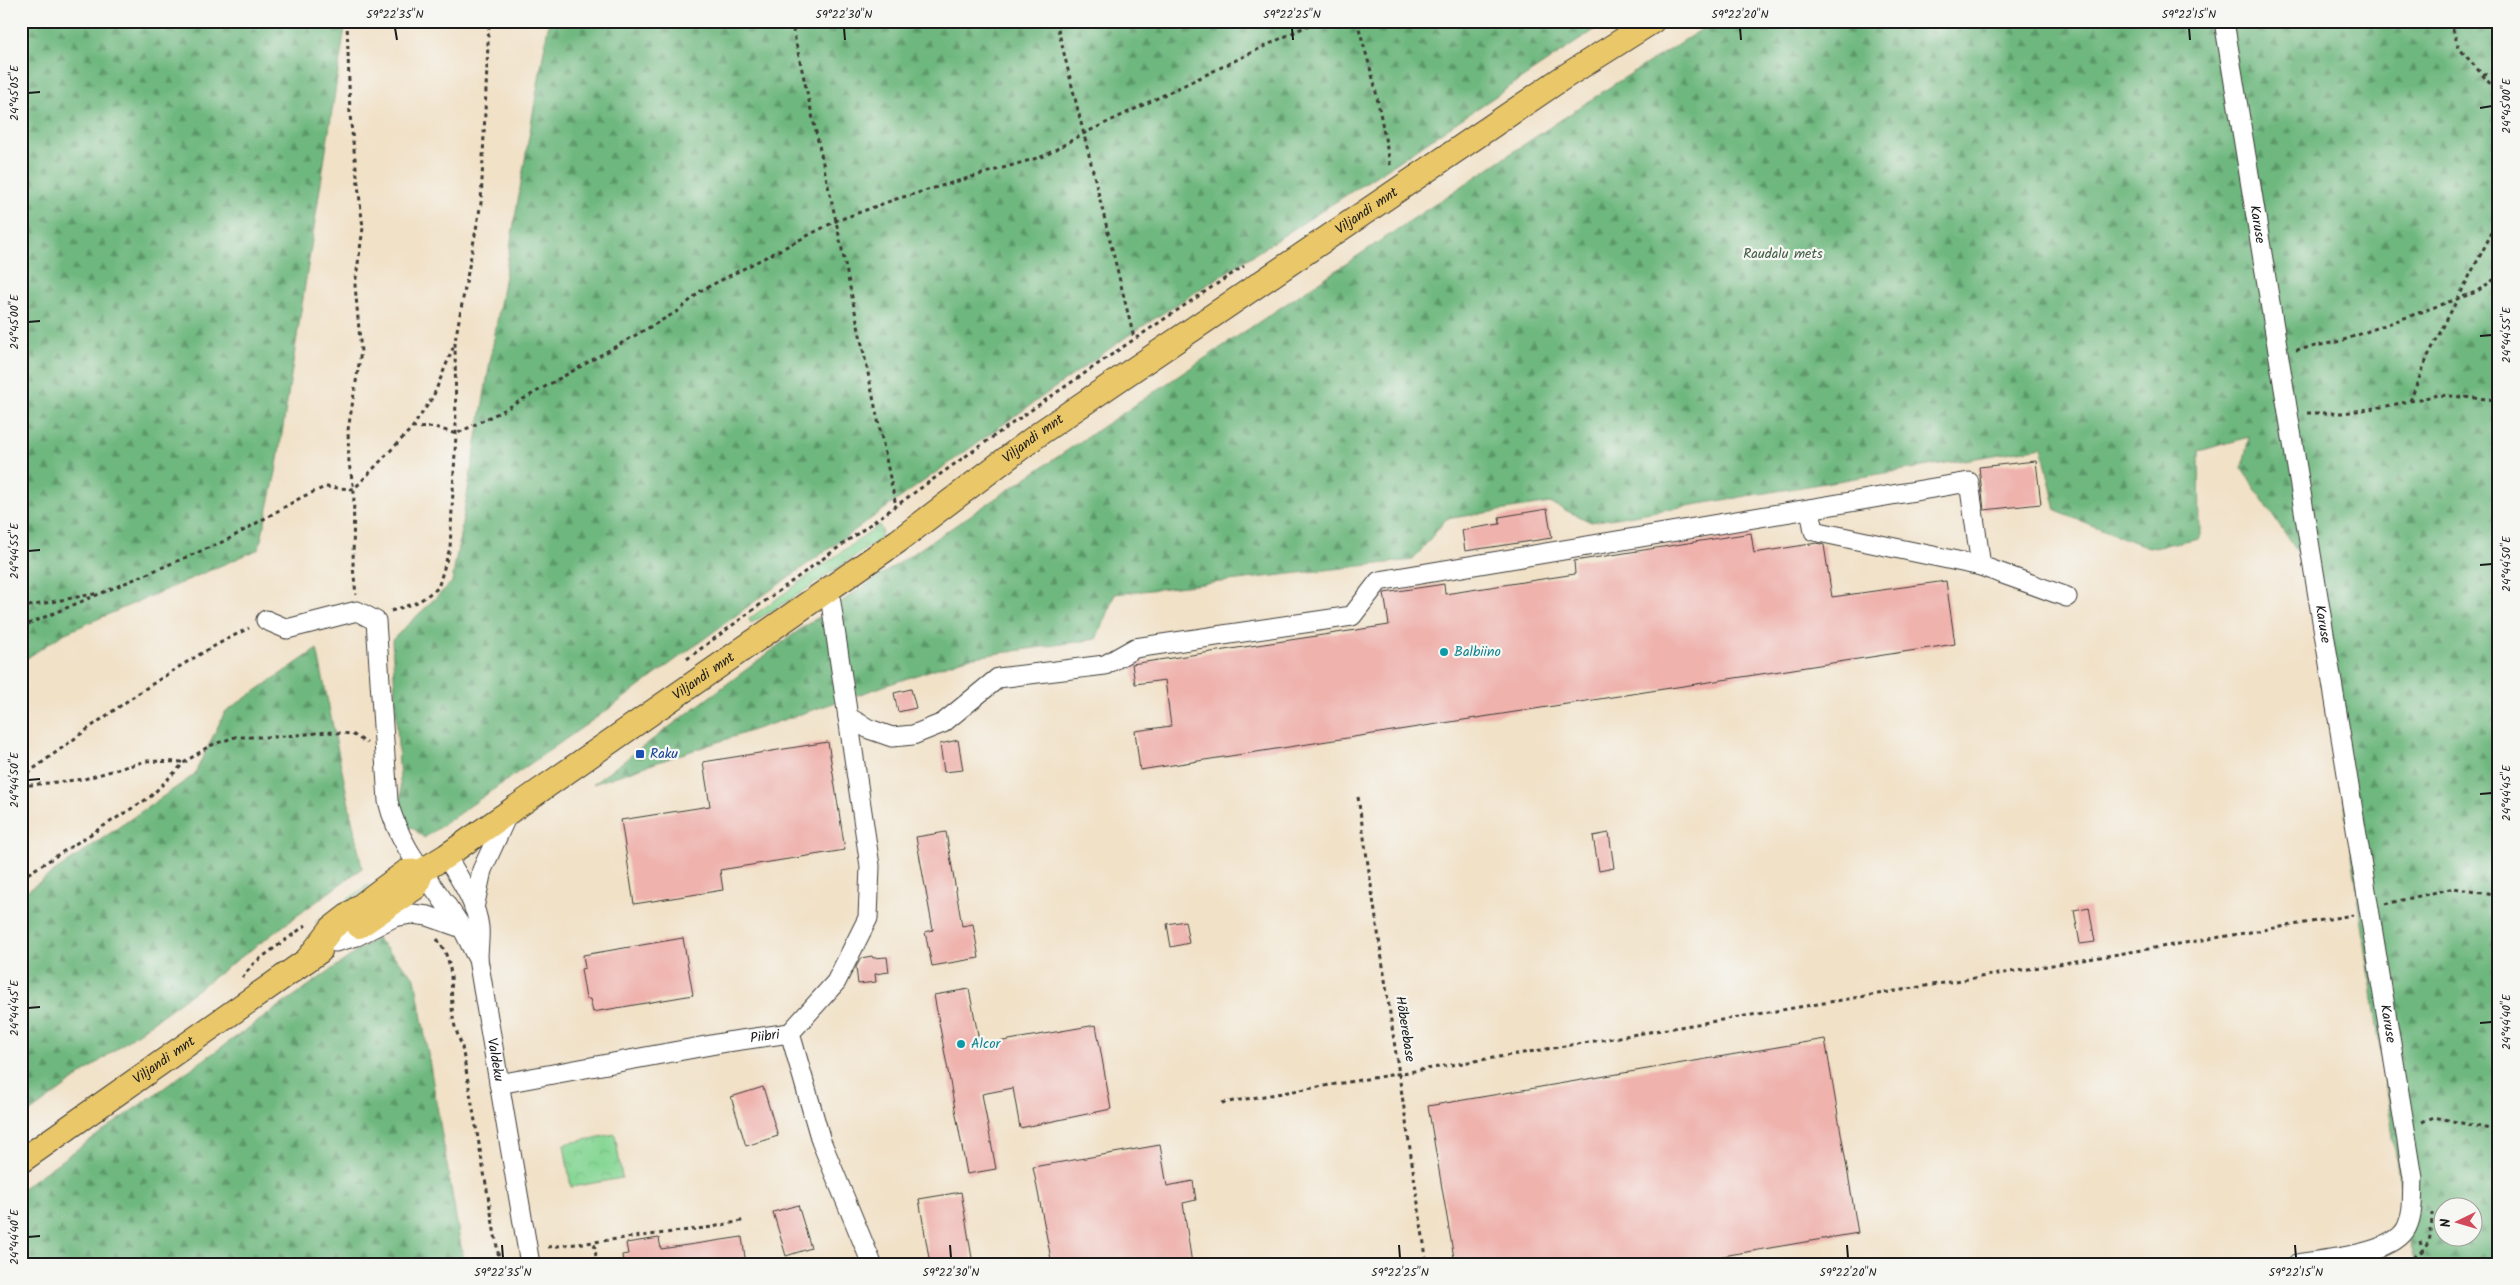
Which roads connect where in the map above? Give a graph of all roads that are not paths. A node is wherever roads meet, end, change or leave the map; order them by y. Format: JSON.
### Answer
{"nodes":[{"id":1,"x":1653,"y":21,"type":"edge"},
{"id":2,"x":2224,"y":21,"type":"edge"},
{"id":3,"x":1810,"y":509,"type":"junction"},
{"id":4,"x":1981,"y":566,"type":"junction"},
{"id":5,"x":829,"y":589,"type":"junction"},
{"id":6,"x":2067,"y":597,"type":"dead end"},
{"id":7,"x":266,"y":620,"type":"road end"},
{"id":8,"x":848,"y":717,"type":"junction"},
{"id":9,"x":509,"y":811,"type":"junction"},
{"id":10,"x":446,"y":856,"type":"junction"},
{"id":11,"x":422,"y":871,"type":"junction"},
{"id":12,"x":474,"y":908,"type":"junction"},
{"id":13,"x":462,"y":928,"type":"junction"},
{"id":14,"x":335,"y":942,"type":"junction"},
{"id":15,"x":478,"y":959,"type":"junction"},
{"id":16,"x":306,"y":960,"type":"junction"},
{"id":17,"x":790,"y":1033,"type":"junction"},
{"id":18,"x":498,"y":1084,"type":"junction"},
{"id":19,"x":21,"y":1161,"type":"edge"},
{"id":20,"x":530,"y":1264,"type":"edge"},
{"id":21,"x":872,"y":1264,"type":"edge"},
{"id":22,"x":2297,"y":1264,"type":"edge"}],
"edges":[{"from":1,"to":5,"type":"main road","name":"Viljandi mnt"},
{"from":2,"to":22,"type":"street","name":"Karuse"},
{"from":3,"to":4,"type":"street"},
{"from":3,"to":4,"type":"street"},
{"from":3,"to":8,"type":"street"},
{"from":4,"to":6,"type":"street"},
{"from":5,"to":8,"type":"street"},
{"from":5,"to":9,"type":"main road","name":"Viljandi mnt"},
{"from":7,"to":11,"type":"street","name":"Valdeku"},
{"from":8,"to":17,"type":"street"},
{"from":9,"to":10,"type":"main road","name":"Viljandi mnt"},
{"from":9,"to":12,"type":"street"},
{"from":10,"to":11,"type":"main road","name":"Viljandi mnt"},
{"from":10,"to":12,"type":"street"},
{"from":11,"to":13,"type":"street","name":"Valdeku"},
{"from":11,"to":14,"type":"main road","name":"Viljandi mnt"},
{"from":11,"to":16,"type":"main road","name":"Viljandi mnt"},
{"from":12,"to":15,"type":"street"},
{"from":13,"to":14,"type":"street"},
{"from":13,"to":15,"type":"street","name":"Valdeku"},
{"from":14,"to":16,"type":"main road","name":"Viljandi mnt"},
{"from":15,"to":18,"type":"street","name":"Valdeku"},
{"from":16,"to":19,"type":"main road","name":"Viljandi mnt"},
{"from":17,"to":18,"type":"street","name":"Piibri"},
{"from":17,"to":21,"type":"street","name":"Piibri"},
{"from":18,"to":20,"type":"street","name":"Valdeku"}]}
